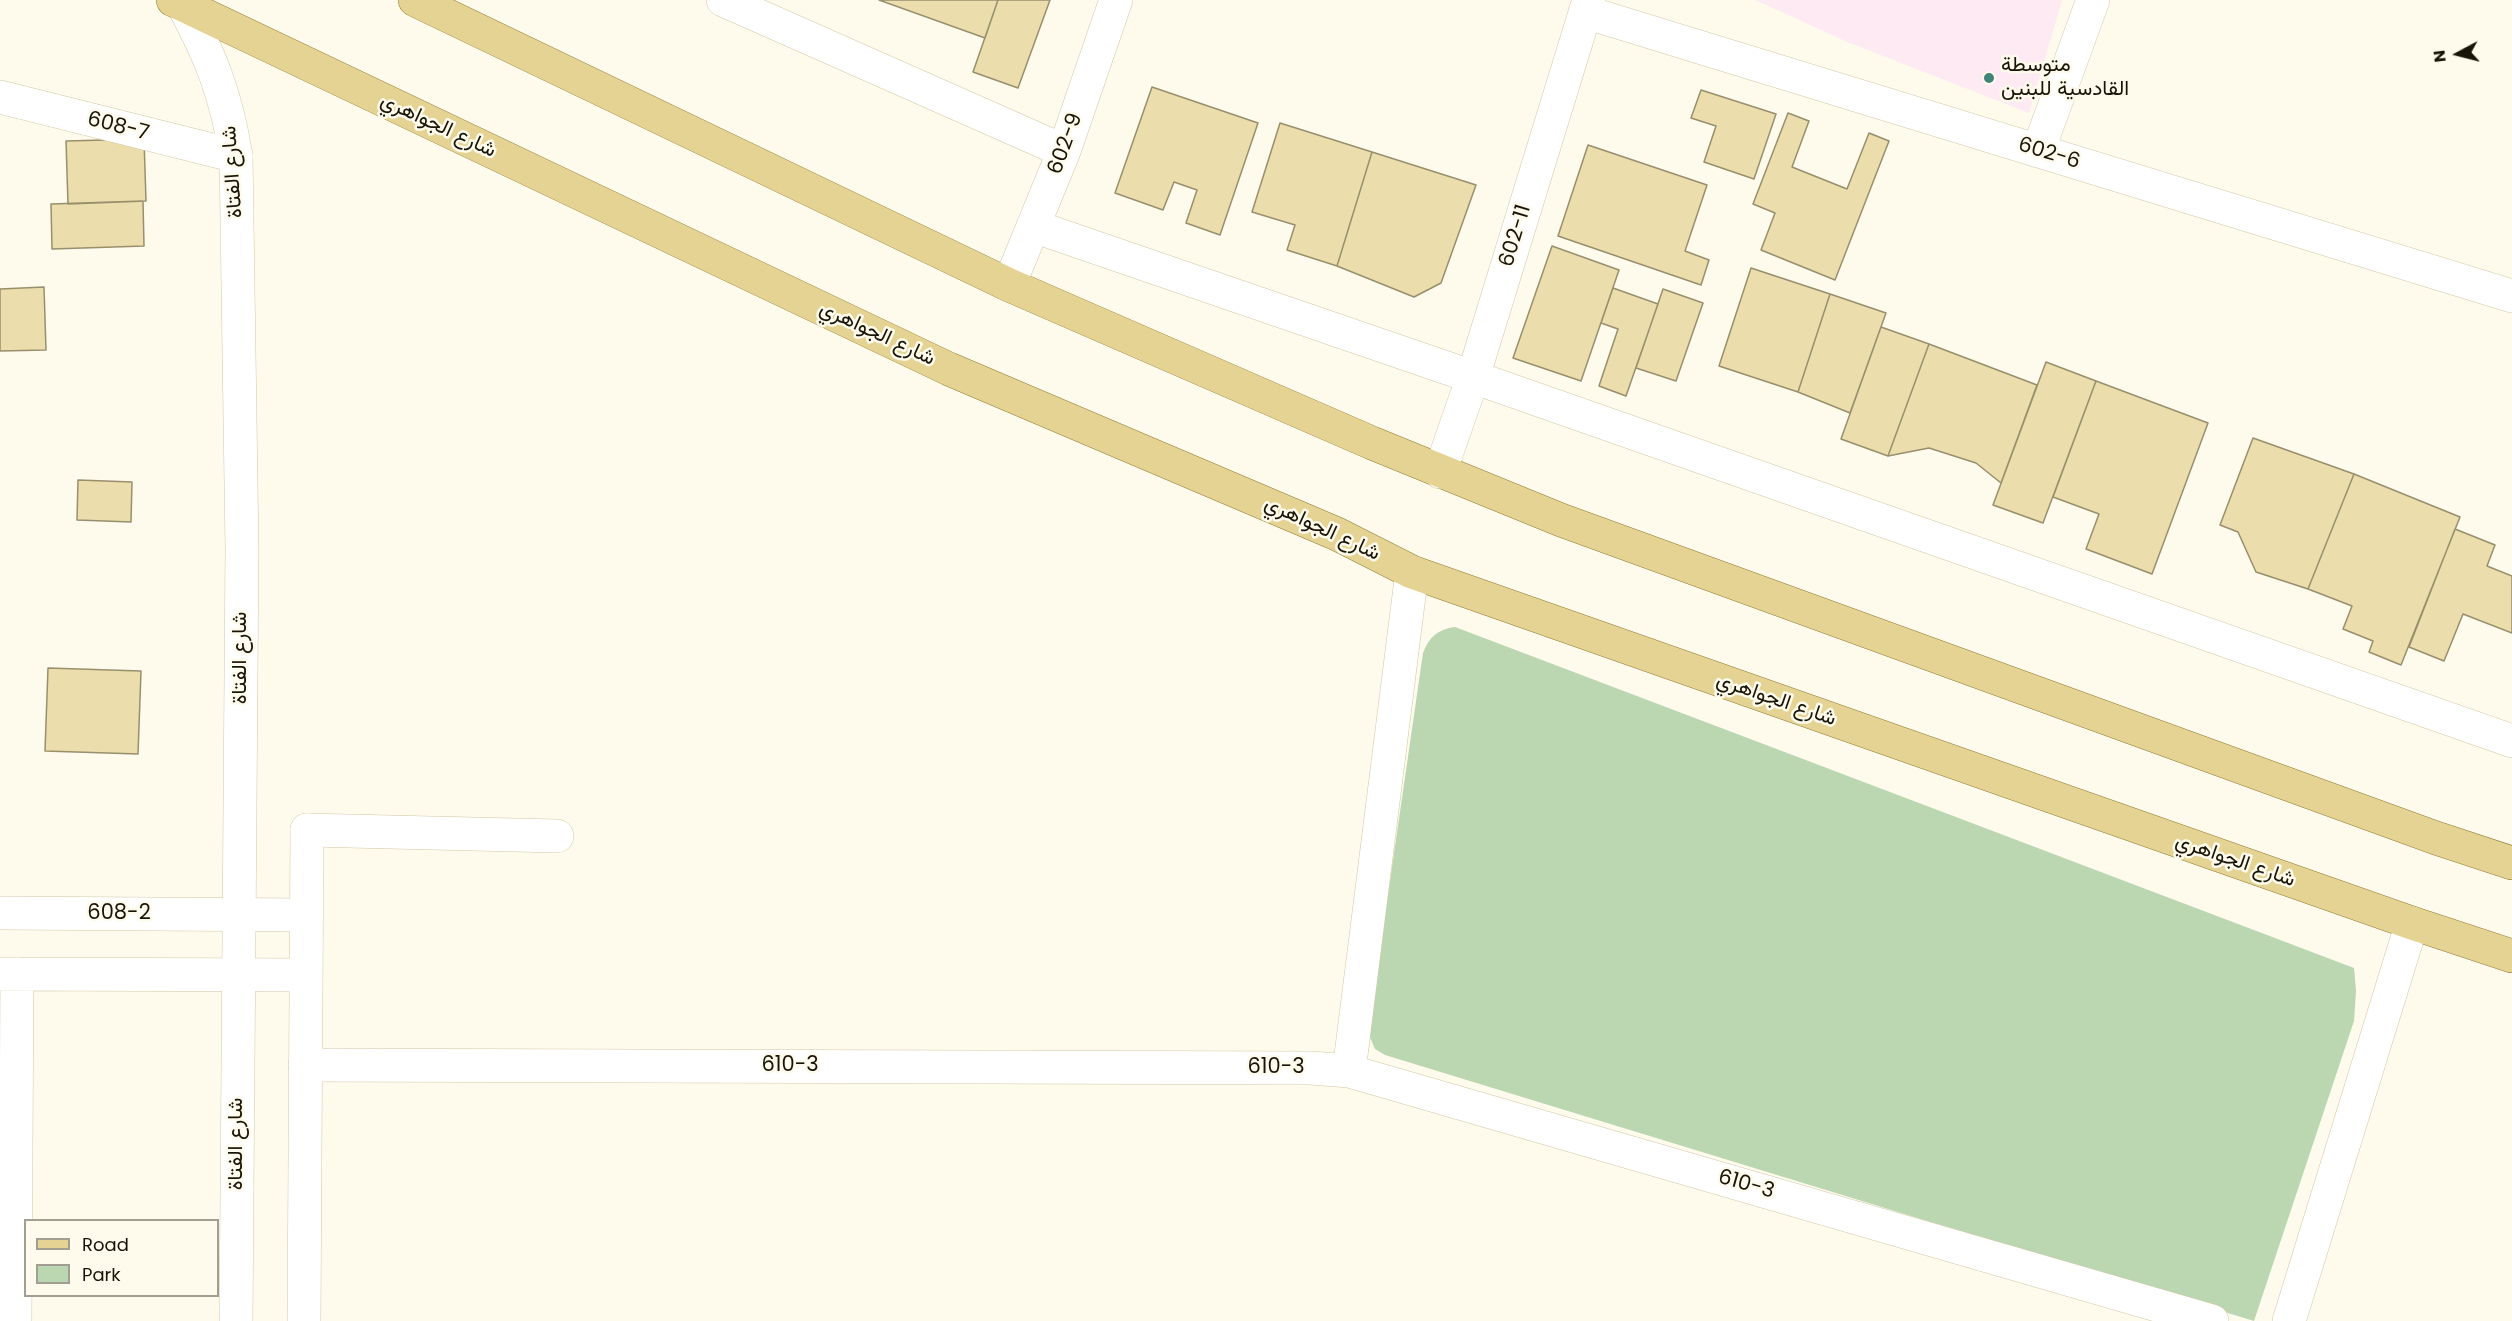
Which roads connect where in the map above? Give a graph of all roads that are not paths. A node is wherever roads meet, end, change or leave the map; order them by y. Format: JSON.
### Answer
{"nodes":[{"id":1,"x":415,"y":0,"type":"edge"},
{"id":2,"x":723,"y":0,"type":"edge"},
{"id":3,"x":1116,"y":0,"type":"edge"},
{"id":4,"x":2093,"y":0,"type":"edge"},
{"id":5,"x":178,"y":2,"type":"edge"},
{"id":6,"x":1587,"y":6,"type":"edge"},
{"id":7,"x":0,"y":98,"type":"edge"},
{"id":8,"x":1064,"y":151,"type":"junction"},
{"id":9,"x":2038,"y":151,"type":"junction"},
{"id":10,"x":236,"y":156,"type":"junction"},
{"id":11,"x":1033,"y":226,"type":"junction"},
{"id":12,"x":1009,"y":285,"type":"junction"},
{"id":13,"x":2512,"y":296,"type":"edge"},
{"id":14,"x":1473,"y":377,"type":"junction"},
{"id":15,"x":1440,"y":471,"type":"junction"},
{"id":16,"x":1412,"y":572,"type":"junction"},
{"id":17,"x":2512,"y":741,"type":"edge"},
{"id":18,"x":557,"y":836,"type":"dead end"},
{"id":19,"x":2512,"y":863,"type":"edge"},
{"id":20,"x":0,"y":913,"type":"edge"},
{"id":21,"x":239,"y":915,"type":"junction"},
{"id":22,"x":306,"y":915,"type":"junction"},
{"id":23,"x":2412,"y":923,"type":"junction"},
{"id":24,"x":2512,"y":956,"type":"edge"},
{"id":25,"x":8,"y":974,"type":"edge"},
{"id":26,"x":239,"y":975,"type":"junction"},
{"id":27,"x":305,"y":975,"type":"junction"},
{"id":28,"x":305,"y":1065,"type":"junction"},
{"id":29,"x":1349,"y":1071,"type":"junction"},
{"id":30,"x":15,"y":1321,"type":"edge"},
{"id":31,"x":236,"y":1321,"type":"edge"},
{"id":32,"x":304,"y":1321,"type":"edge"},
{"id":33,"x":2212,"y":1321,"type":"edge"},
{"id":34,"x":2289,"y":1321,"type":"edge"}],
"edges":[{"from":1,"to":12,"type":"main road"},
{"from":2,"to":8,"type":"street"},
{"from":3,"to":8,"type":"street","name":"602-9"},
{"from":4,"to":9,"type":"street"},
{"from":5,"to":10,"type":"street","name":"شارع الفتاة"},
{"from":5,"to":16,"type":"main road","name":"شارع الجواهري"},
{"from":6,"to":9,"type":"street","name":"602-6"},
{"from":6,"to":14,"type":"street","name":"602-11"},
{"from":7,"to":10,"type":"street","name":"608-7"},
{"from":8,"to":11,"type":"street","name":"602-9"},
{"from":9,"to":13,"type":"street","name":"602-6"},
{"from":10,"to":21,"type":"street","name":"شارع الفتاة"},
{"from":11,"to":12,"type":"street","name":"602-9"},
{"from":11,"to":14,"type":"street"},
{"from":12,"to":15,"type":"main road"},
{"from":14,"to":15,"type":"street","name":"602-11"},
{"from":14,"to":17,"type":"street"},
{"from":15,"to":19,"type":"main road"},
{"from":16,"to":23,"type":"main road","name":"شارع الجواهري"},
{"from":16,"to":29,"type":"street"},
{"from":18,"to":22,"type":"street"},
{"from":20,"to":21,"type":"street","name":"608-2"},
{"from":21,"to":22,"type":"street","name":"608-2"},
{"from":21,"to":26,"type":"street","name":"شارع الفتاة"},
{"from":22,"to":27,"type":"street"},
{"from":23,"to":24,"type":"main road","name":"شارع الجواهري"},
{"from":23,"to":34,"type":"street"},
{"from":25,"to":26,"type":"street"},
{"from":25,"to":30,"type":"street"},
{"from":26,"to":27,"type":"street"},
{"from":26,"to":31,"type":"street","name":"شارع الفتاة"},
{"from":27,"to":28,"type":"street"},
{"from":28,"to":29,"type":"street","name":"610-3"},
{"from":28,"to":32,"type":"street"},
{"from":29,"to":33,"type":"street","name":"610-3"}]}
